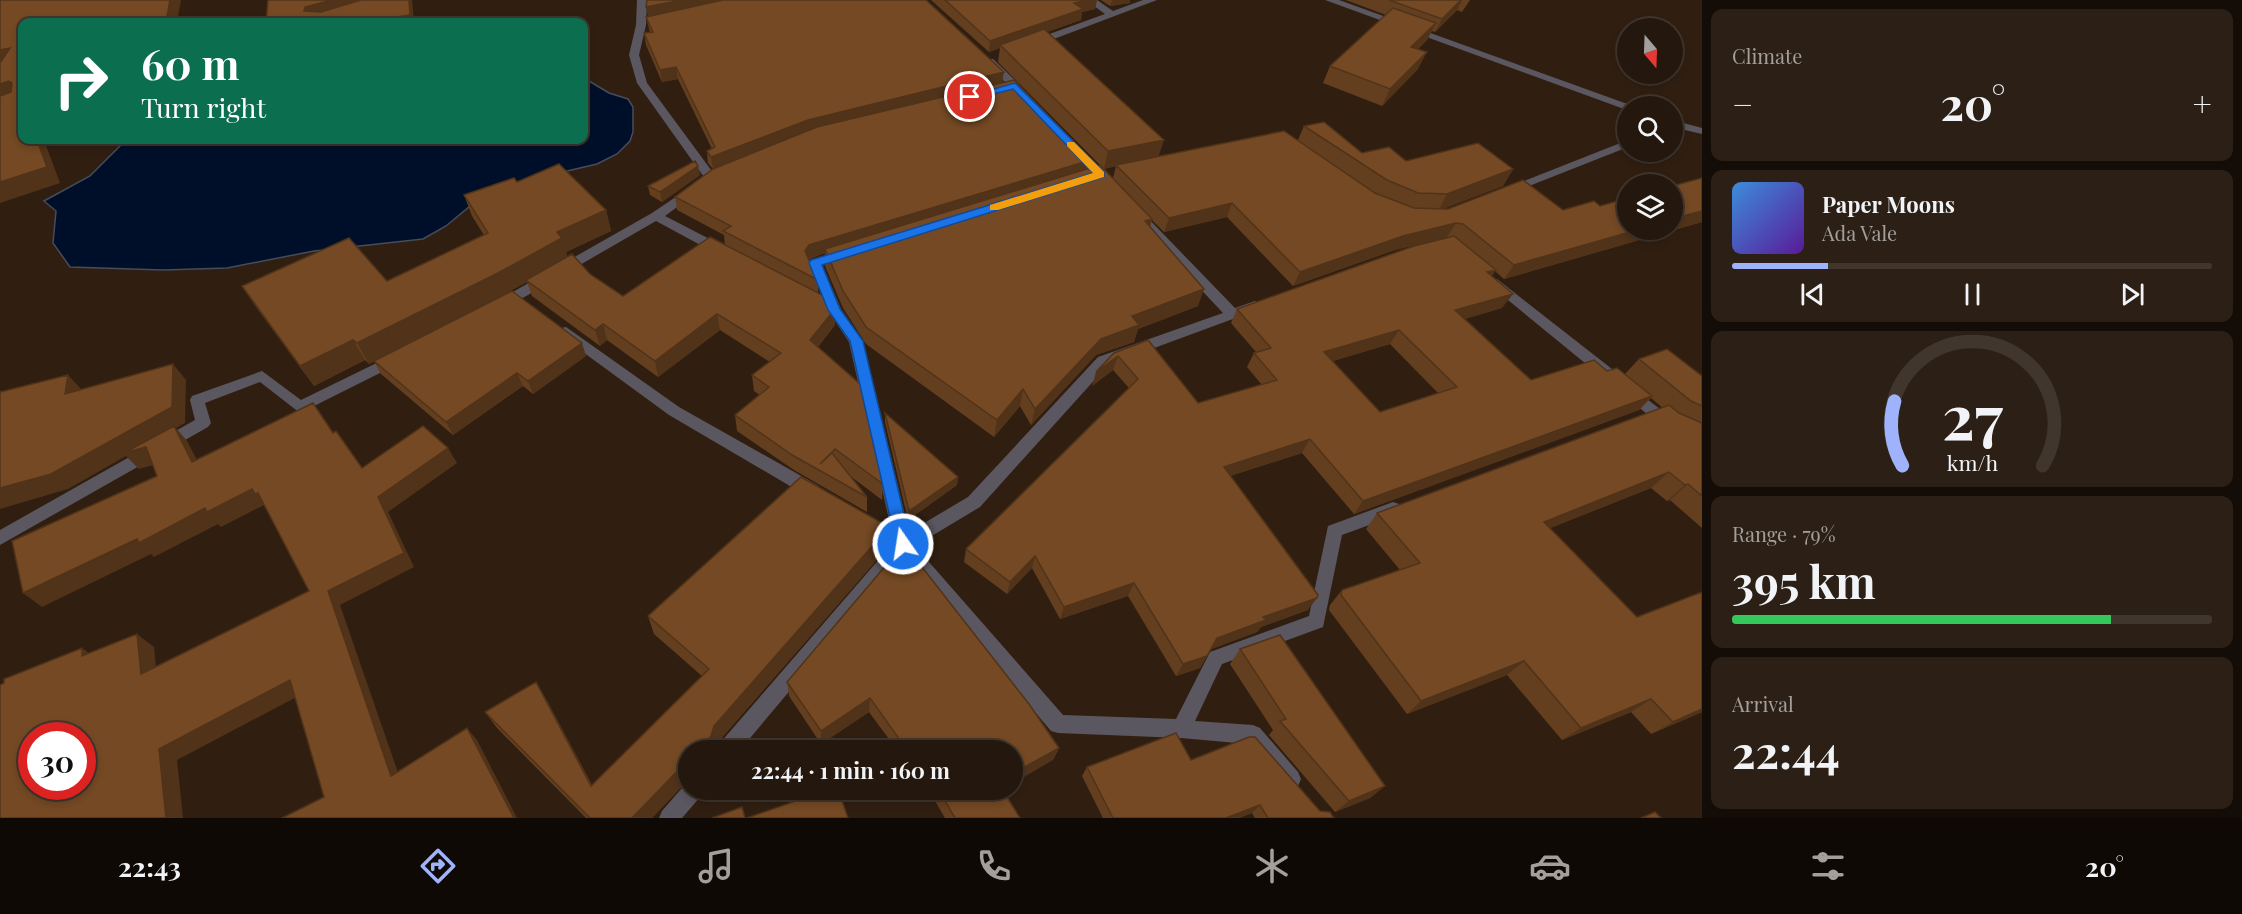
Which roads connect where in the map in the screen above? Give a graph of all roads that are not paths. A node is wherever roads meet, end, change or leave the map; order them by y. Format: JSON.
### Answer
{"nodes":[{"id":1,"x":642,"y":0,"type":"edge"},
{"id":2,"x":1091,"y":0,"type":"edge"},
{"id":3,"x":1152,"y":0,"type":"edge"},
{"id":4,"x":1330,"y":0,"type":"edge"},
{"id":5,"x":1113,"y":15,"type":"junction"},
{"id":6,"x":1019,"y":48,"type":"edge"},
{"id":7,"x":989,"y":56,"type":"edge"},
{"id":8,"x":993,"y":91,"type":"edge"},
{"id":9,"x":1617,"y":103,"type":"edge"},
{"id":10,"x":1683,"y":126,"type":"edge"},
{"id":11,"x":1702,"y":131,"type":"edge"},
{"id":12,"x":1617,"y":147,"type":"edge"},
{"id":13,"x":1495,"y":195,"type":"edge"},
{"id":14,"x":1133,"y":210,"type":"edge"},
{"id":15,"x":656,"y":216,"type":"junction"},
{"id":16,"x":861,"y":249,"type":"edge"},
{"id":17,"x":738,"y":259,"type":"edge"},
{"id":18,"x":1480,"y":270,"type":"edge"},
{"id":19,"x":815,"y":300,"type":"edge"},
{"id":20,"x":1271,"y":300,"type":"edge"},
{"id":21,"x":835,"y":310,"type":"junction"},
{"id":22,"x":486,"y":312,"type":"edge"},
{"id":23,"x":1232,"y":314,"type":"junction"},
{"id":24,"x":554,"y":323,"type":"edge"},
{"id":25,"x":403,"y":354,"type":"edge"},
{"id":26,"x":1655,"y":412,"type":"junction"},
{"id":27,"x":1633,"y":420,"type":"edge"},
{"id":28,"x":1702,"y":441,"type":"edge"},
{"id":29,"x":824,"y":498,"type":"edge"},
{"id":30,"x":1412,"y":502,"type":"edge"},
{"id":31,"x":883,"y":532,"type":"edge"},
{"id":32,"x":0,"y":538,"type":"edge"},
{"id":33,"x":903,"y":544,"type":"junction"},
{"id":34,"x":1181,"y":729,"type":"junction"},
{"id":35,"x":736,"y":740,"type":"edge"},
{"id":36,"x":1303,"y":793,"type":"edge"},
{"id":37,"x":685,"y":800,"type":"edge"},
{"id":38,"x":669,"y":818,"type":"edge"}],
"edges":[{"from":1,"to":15,"type":"street"},
{"from":2,"to":5,"type":"street"},
{"from":3,"to":5,"type":"street"},
{"from":4,"to":9,"type":"street"},
{"from":5,"to":6,"type":"street"},
{"from":7,"to":8,"type":"street"},
{"from":10,"to":11,"type":"street"},
{"from":12,"to":13,"type":"street"},
{"from":14,"to":23,"type":"street"},
{"from":15,"to":17,"type":"street"},
{"from":15,"to":22,"type":"street"},
{"from":16,"to":21,"type":"street"},
{"from":18,"to":26,"type":"street"},
{"from":19,"to":21,"type":"street"},
{"from":20,"to":23,"type":"street"},
{"from":21,"to":33,"type":"street"},
{"from":23,"to":33,"type":"street"},
{"from":24,"to":29,"type":"street"},
{"from":25,"to":32,"type":"street"},
{"from":26,"to":27,"type":"street"},
{"from":26,"to":28,"type":"street"},
{"from":30,"to":34,"type":"street"},
{"from":31,"to":33,"type":"street"},
{"from":33,"to":34,"type":"street"},
{"from":33,"to":35,"type":"street"},
{"from":34,"to":36,"type":"street"},
{"from":37,"to":38,"type":"street"}]}
